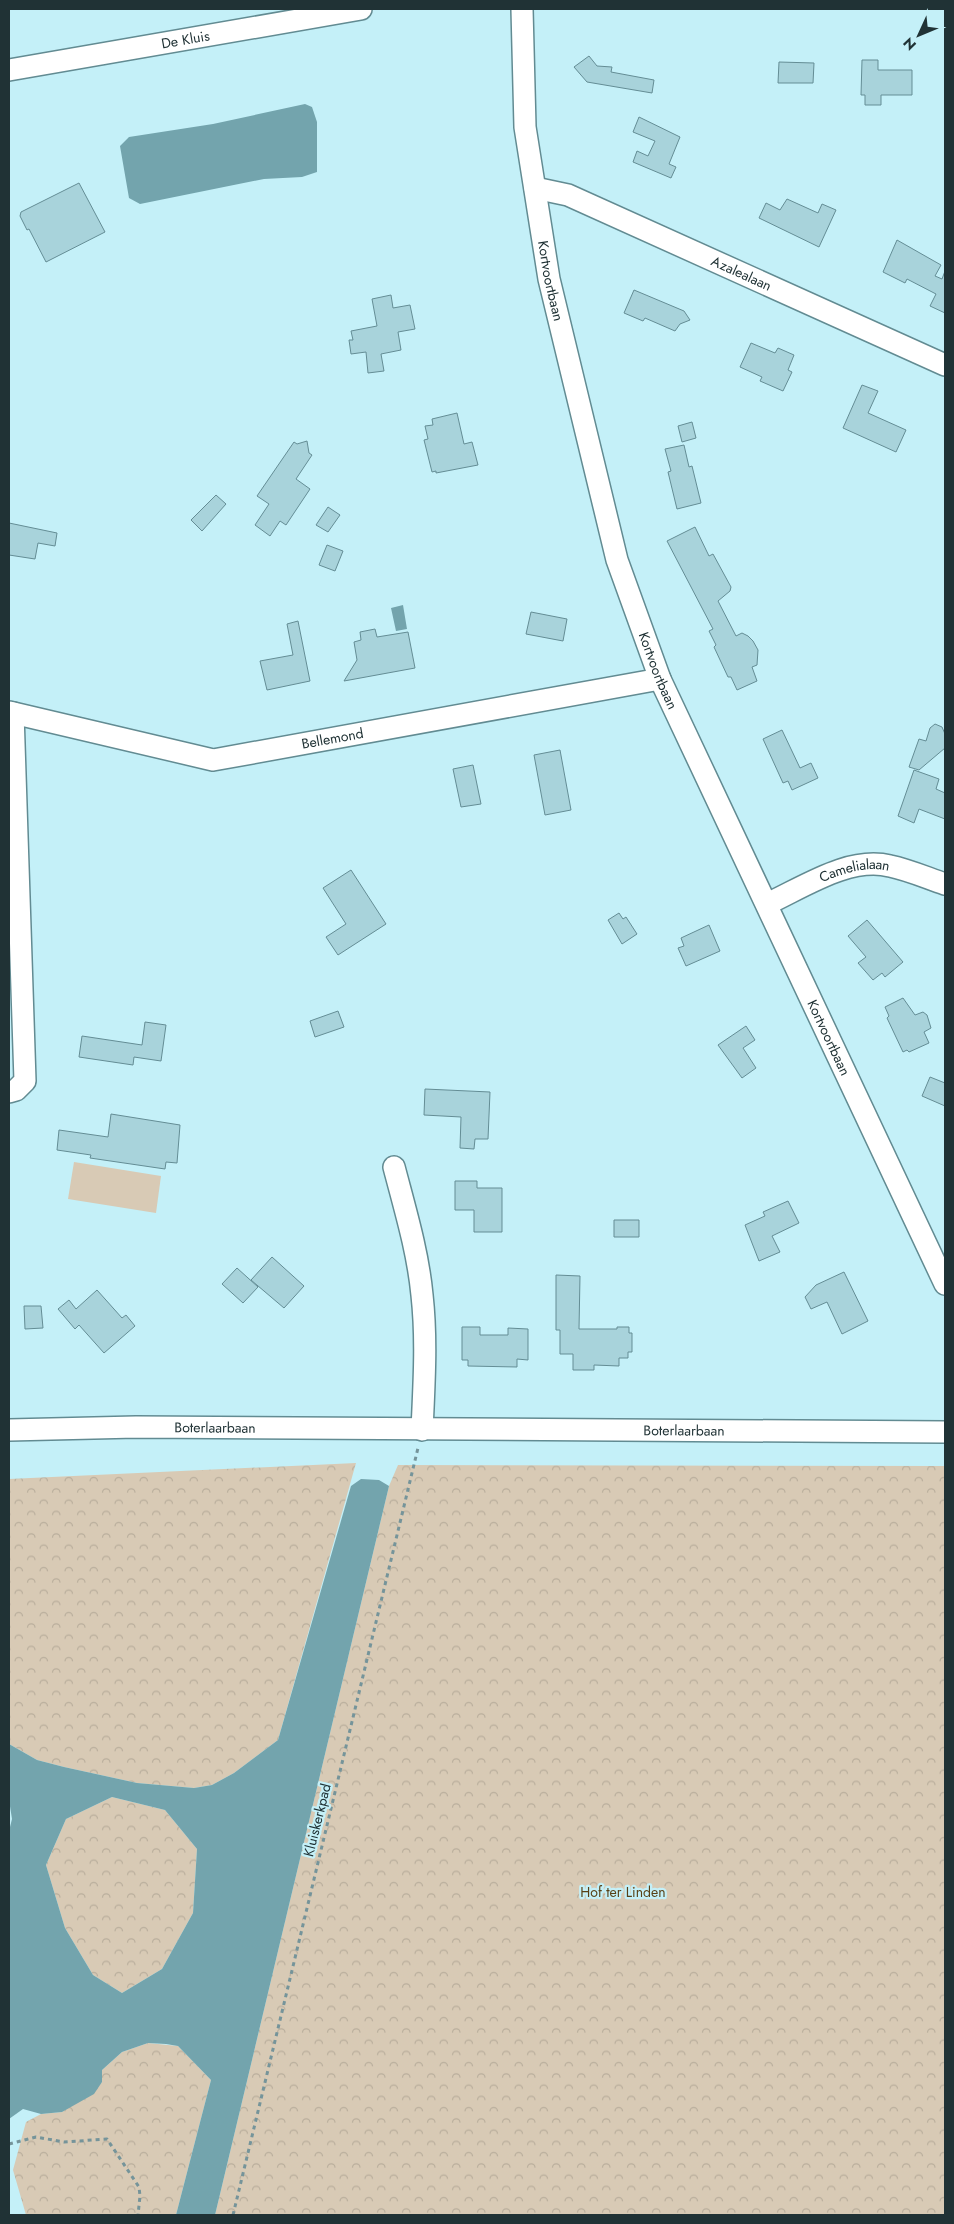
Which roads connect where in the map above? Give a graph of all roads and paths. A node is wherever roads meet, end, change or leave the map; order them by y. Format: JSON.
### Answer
{"nodes":[{"id":1,"x":361,"y":9,"type":"edge"},
{"id":2,"x":522,"y":9,"type":"edge"},
{"id":3,"x":9,"y":70,"type":"edge"},
{"id":4,"x":535,"y":188,"type":"junction"},
{"id":5,"x":945,"y":365,"type":"edge"},
{"id":6,"x":660,"y":679,"type":"junction"},
{"id":7,"x":11,"y":712,"type":"edge"},
{"id":8,"x":945,"y":884,"type":"edge"},
{"id":9,"x":767,"y":904,"type":"junction"},
{"id":10,"x":9,"y":1092,"type":"edge"},
{"id":11,"x":394,"y":1167,"type":"dead end"},
{"id":12,"x":945,"y":1284,"type":"edge"},
{"id":13,"x":9,"y":1430,"type":"edge"},
{"id":14,"x":422,"y":1430,"type":"junction"},
{"id":15,"x":945,"y":1432,"type":"edge"},
{"id":16,"x":9,"y":2144,"type":"edge"},
{"id":17,"x":138,"y":2215,"type":"edge"},
{"id":18,"x":233,"y":2215,"type":"edge"}],
"edges":[{"from":1,"to":3,"type":"street","name":"De Kluis"},
{"from":2,"to":4,"type":"street","name":"Kortvoortbaan"},
{"from":4,"to":5,"type":"street","name":"Azalealaan"},
{"from":4,"to":6,"type":"street","name":"Kortvoortbaan"},
{"from":6,"to":7,"type":"street","name":"Bellemond"},
{"from":6,"to":9,"type":"street","name":"Kortvoortbaan"},
{"from":7,"to":10,"type":"street"},
{"from":8,"to":9,"type":"street","name":"Camelialaan"},
{"from":9,"to":12,"type":"street","name":"Kortvoortbaan"},
{"from":11,"to":14,"type":"street"},
{"from":13,"to":14,"type":"street","name":"Boterlaarbaan"},
{"from":14,"to":15,"type":"street","name":"Boterlaarbaan"},
{"from":14,"to":18,"type":"path","name":"Kluiskerkpad"},
{"from":16,"to":17,"type":"path"}]}
